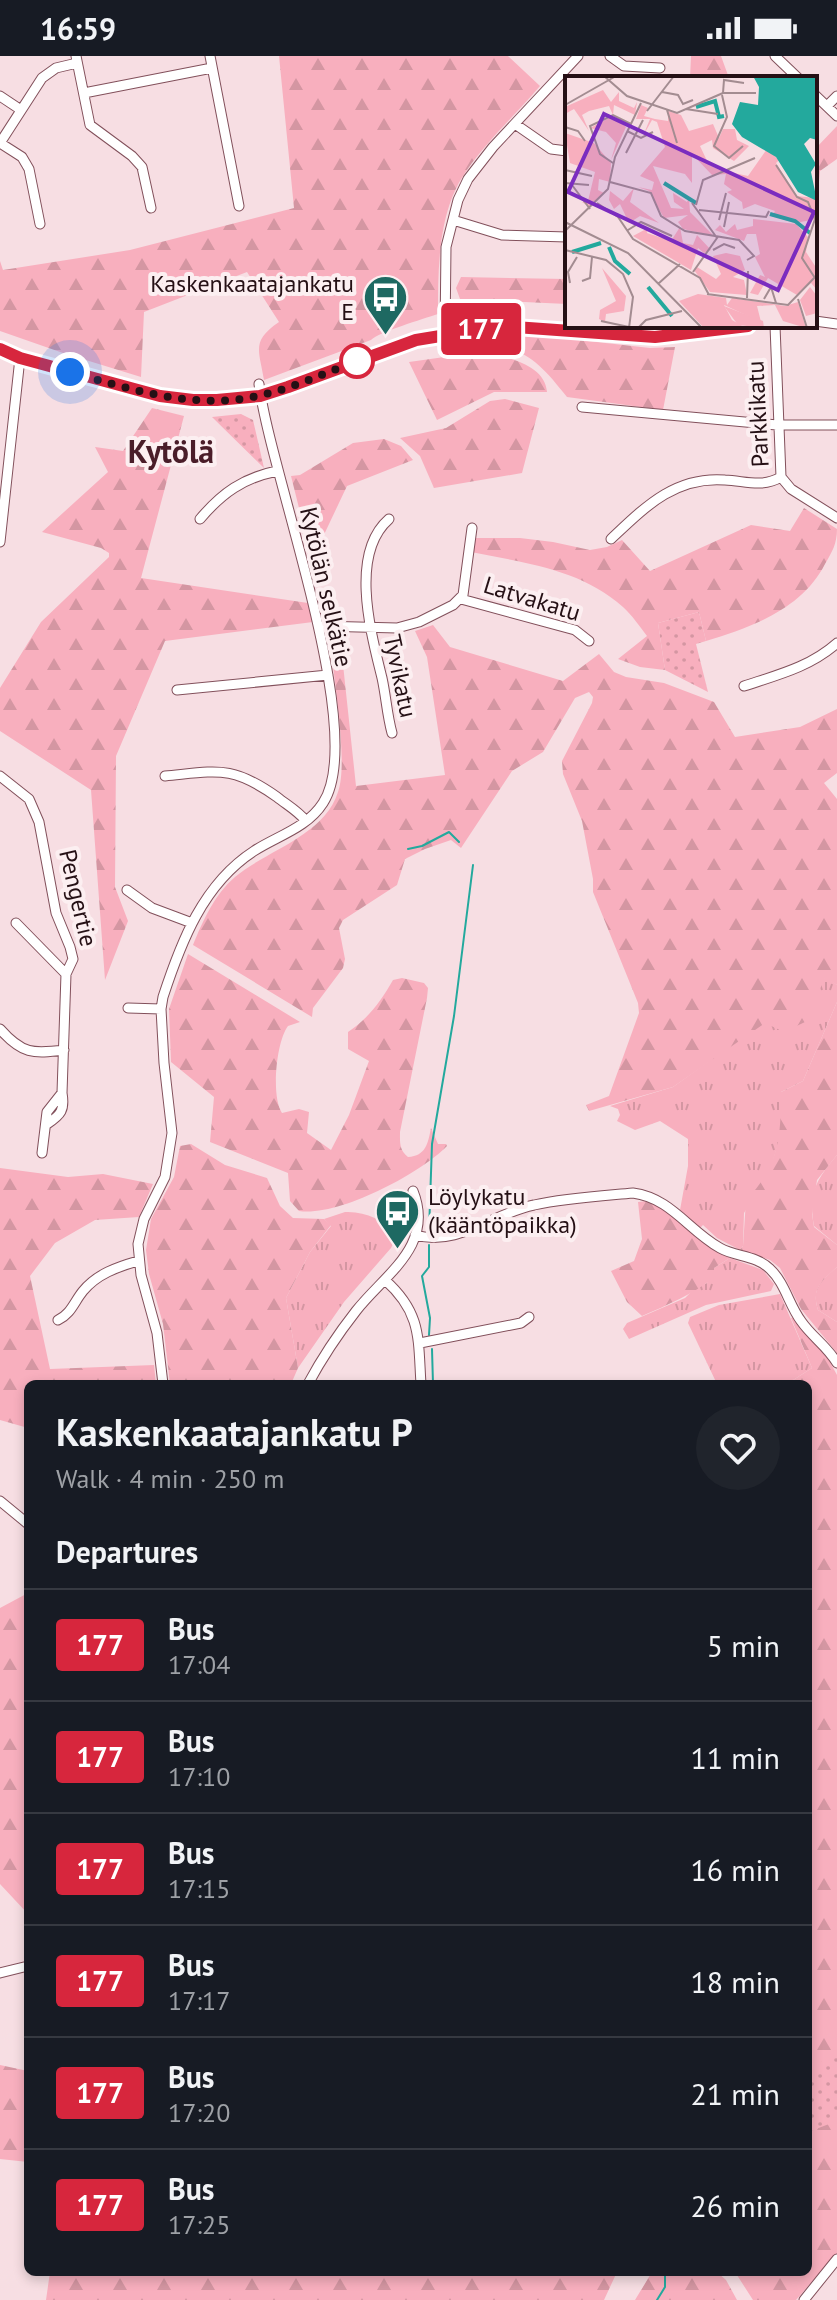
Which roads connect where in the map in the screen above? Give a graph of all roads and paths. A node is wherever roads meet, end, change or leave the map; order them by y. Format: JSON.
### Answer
{"nodes":[{"id":1,"x":210,"y":56,"type":"edge"},
{"id":2,"x":578,"y":56,"type":"edge"},
{"id":3,"x":610,"y":56,"type":"edge"},
{"id":4,"x":775,"y":56,"type":"edge"},
{"id":5,"x":77,"y":60,"type":"edge"},
{"id":6,"x":212,"y":68,"type":"junction"},
{"id":7,"x":660,"y":68,"type":"dead end"},
{"id":8,"x":796,"y":76,"type":"edge"},
{"id":9,"x":84,"y":93,"type":"junction"},
{"id":10,"x":0,"y":96,"type":"edge"},
{"id":11,"x":837,"y":96,"type":"edge"},
{"id":12,"x":817,"y":97,"type":"edge"},
{"id":13,"x":827,"y":106,"type":"junction"},
{"id":14,"x":21,"y":110,"type":"junction"},
{"id":15,"x":837,"y":116,"type":"edge"},
{"id":16,"x":515,"y":124,"type":"junction"},
{"id":17,"x":0,"y":143,"type":"edge"},
{"id":18,"x":565,"y":151,"type":"edge"},
{"id":19,"x":239,"y":206,"type":"dead end"},
{"id":20,"x":151,"y":208,"type":"dead end"},
{"id":21,"x":453,"y":220,"type":"junction"},
{"id":22,"x":40,"y":224,"type":"dead end"},
{"id":23,"x":565,"y":237,"type":"edge"},
{"id":24,"x":817,"y":321,"type":"edge"},
{"id":25,"x":837,"y":324,"type":"edge"},
{"id":26,"x":731,"y":328,"type":"edge"},
{"id":27,"x":775,"y":328,"type":"edge"},
{"id":28,"x":445,"y":334,"type":"junction"},
{"id":29,"x":0,"y":349,"type":"edge"},
{"id":30,"x":20,"y":358,"type":"junction"},
{"id":31,"x":259,"y":384,"type":"dead end"},
{"id":32,"x":260,"y":396,"type":"junction"},
{"id":33,"x":582,"y":407,"type":"dead end"},
{"id":34,"x":777,"y":425,"type":"junction"},
{"id":35,"x":837,"y":425,"type":"edge"},
{"id":36,"x":0,"y":448,"type":"edge"},
{"id":37,"x":11,"y":451,"type":"junction"},
{"id":38,"x":277,"y":471,"type":"junction"},
{"id":39,"x":781,"y":477,"type":"junction"},
{"id":40,"x":837,"y":518,"type":"edge"},
{"id":41,"x":200,"y":519,"type":"dead end"},
{"id":42,"x":389,"y":519,"type":"dead end"},
{"id":43,"x":472,"y":528,"type":"dead end"},
{"id":44,"x":611,"y":539,"type":"dead end"},
{"id":45,"x":0,"y":542,"type":"edge"},
{"id":46,"x":461,"y":599,"type":"junction"},
{"id":47,"x":319,"y":626,"type":"junction"},
{"id":48,"x":369,"y":627,"type":"junction"},
{"id":49,"x":589,"y":641,"type":"dead end"},
{"id":50,"x":837,"y":643,"type":"edge"},
{"id":51,"x":328,"y":675,"type":"junction"},
{"id":52,"x":744,"y":686,"type":"dead end"},
{"id":53,"x":177,"y":690,"type":"dead end"},
{"id":54,"x":392,"y":733,"type":"dead end"},
{"id":55,"x":0,"y":776,"type":"edge"},
{"id":56,"x":165,"y":776,"type":"dead end"},
{"id":57,"x":306,"y":821,"type":"junction"},
{"id":58,"x":127,"y":890,"type":"dead end"},
{"id":59,"x":16,"y":923,"type":"dead end"},
{"id":60,"x":192,"y":923,"type":"junction"},
{"id":61,"x":66,"y":974,"type":"junction"},
{"id":62,"x":128,"y":1008,"type":"dead end"},
{"id":63,"x":161,"y":1009,"type":"junction"},
{"id":64,"x":0,"y":1029,"type":"edge"},
{"id":65,"x":64,"y":1050,"type":"junction"},
{"id":66,"x":42,"y":1153,"type":"dead end"},
{"id":67,"x":413,"y":1191,"type":"dead end"},
{"id":68,"x":415,"y":1235,"type":"junction"},
{"id":69,"x":138,"y":1261,"type":"junction"},
{"id":70,"x":385,"y":1280,"type":"junction"},
{"id":71,"x":529,"y":1317,"type":"dead end"},
{"id":72,"x":58,"y":1320,"type":"dead end"},
{"id":73,"x":420,"y":1343,"type":"junction"},
{"id":74,"x":837,"y":1363,"type":"edge"},
{"id":75,"x":163,"y":1380,"type":"edge"},
{"id":76,"x":310,"y":1380,"type":"edge"},
{"id":77,"x":421,"y":1380,"type":"edge"},
{"id":78,"x":0,"y":1501,"type":"edge"},
{"id":79,"x":24,"y":1521,"type":"edge"},
{"id":80,"x":24,"y":1967,"type":"edge"},
{"id":81,"x":0,"y":1973,"type":"edge"},
{"id":82,"x":837,"y":2259,"type":"edge"},
{"id":83,"x":804,"y":2300,"type":"edge"}],
"edges":[{"from":1,"to":6,"type":"street"},
{"from":2,"to":16,"type":"street"},
{"from":3,"to":7,"type":"street"},
{"from":4,"to":8,"type":"street"},
{"from":5,"to":9,"type":"street"},
{"from":5,"to":14,"type":"street"},
{"from":6,"to":9,"type":"street"},
{"from":6,"to":19,"type":"street"},
{"from":9,"to":20,"type":"street"},
{"from":10,"to":14,"type":"street"},
{"from":11,"to":13,"type":"street"},
{"from":12,"to":13,"type":"street"},
{"from":13,"to":15,"type":"street"},
{"from":14,"to":17,"type":"street"},
{"from":16,"to":18,"type":"street"},
{"from":16,"to":21,"type":"street"},
{"from":17,"to":22,"type":"street"},
{"from":21,"to":23,"type":"street"},
{"from":21,"to":28,"type":"street"},
{"from":24,"to":25,"type":"street"},
{"from":26,"to":28,"type":"street"},
{"from":27,"to":34,"type":"street","name":"Parkkikatu"},
{"from":28,"to":32,"type":"street"},
{"from":29,"to":30,"type":"street"},
{"from":30,"to":32,"type":"street"},
{"from":30,"to":37,"type":"street"},
{"from":31,"to":32,"type":"street","name":"Kytölän selkätie"},
{"from":32,"to":38,"type":"street","name":"Kytölän selkätie"},
{"from":33,"to":34,"type":"street"},
{"from":34,"to":35,"type":"street"},
{"from":34,"to":39,"type":"street","name":"Parkkikatu"},
{"from":36,"to":37,"type":"street"},
{"from":37,"to":45,"type":"street"},
{"from":38,"to":41,"type":"street"},
{"from":38,"to":47,"type":"street","name":"Kytölän selkätie"},
{"from":39,"to":40,"type":"street","name":"Parkkikatu"},
{"from":39,"to":44,"type":"street"},
{"from":42,"to":48,"type":"street","name":"Tyvikatu"},
{"from":43,"to":46,"type":"street"},
{"from":46,"to":48,"type":"street"},
{"from":46,"to":49,"type":"street","name":"Latvakatu"},
{"from":47,"to":48,"type":"street"},
{"from":47,"to":51,"type":"street","name":"Kytölän selkätie"},
{"from":48,"to":54,"type":"street","name":"Tyvikatu"},
{"from":50,"to":52,"type":"street"},
{"from":51,"to":53,"type":"street"},
{"from":51,"to":57,"type":"street","name":"Kytölän selkätie"},
{"from":55,"to":61,"type":"street","name":"Pengertie"},
{"from":56,"to":57,"type":"street"},
{"from":57,"to":60,"type":"street","name":"Kytölän selkätie"},
{"from":58,"to":60,"type":"street"},
{"from":59,"to":61,"type":"street"},
{"from":60,"to":63,"type":"street","name":"Kytölän selkätie"},
{"from":61,"to":65,"type":"street","name":"Pengertie"},
{"from":62,"to":63,"type":"street"},
{"from":63,"to":69,"type":"street","name":"Kytölän selkätie"},
{"from":64,"to":65,"type":"street"},
{"from":65,"to":66,"type":"street","name":"Pengertie"},
{"from":67,"to":68,"type":"street"},
{"from":68,"to":70,"type":"street"},
{"from":68,"to":74,"type":"street"},
{"from":69,"to":72,"type":"street"},
{"from":69,"to":75,"type":"street","name":"Kytölän selkätie"},
{"from":70,"to":73,"type":"street"},
{"from":70,"to":76,"type":"street"},
{"from":71,"to":73,"type":"street"},
{"from":73,"to":77,"type":"street"},
{"from":78,"to":79,"type":"street"},
{"from":80,"to":81,"type":"street"},
{"from":82,"to":83,"type":"street"}]}
